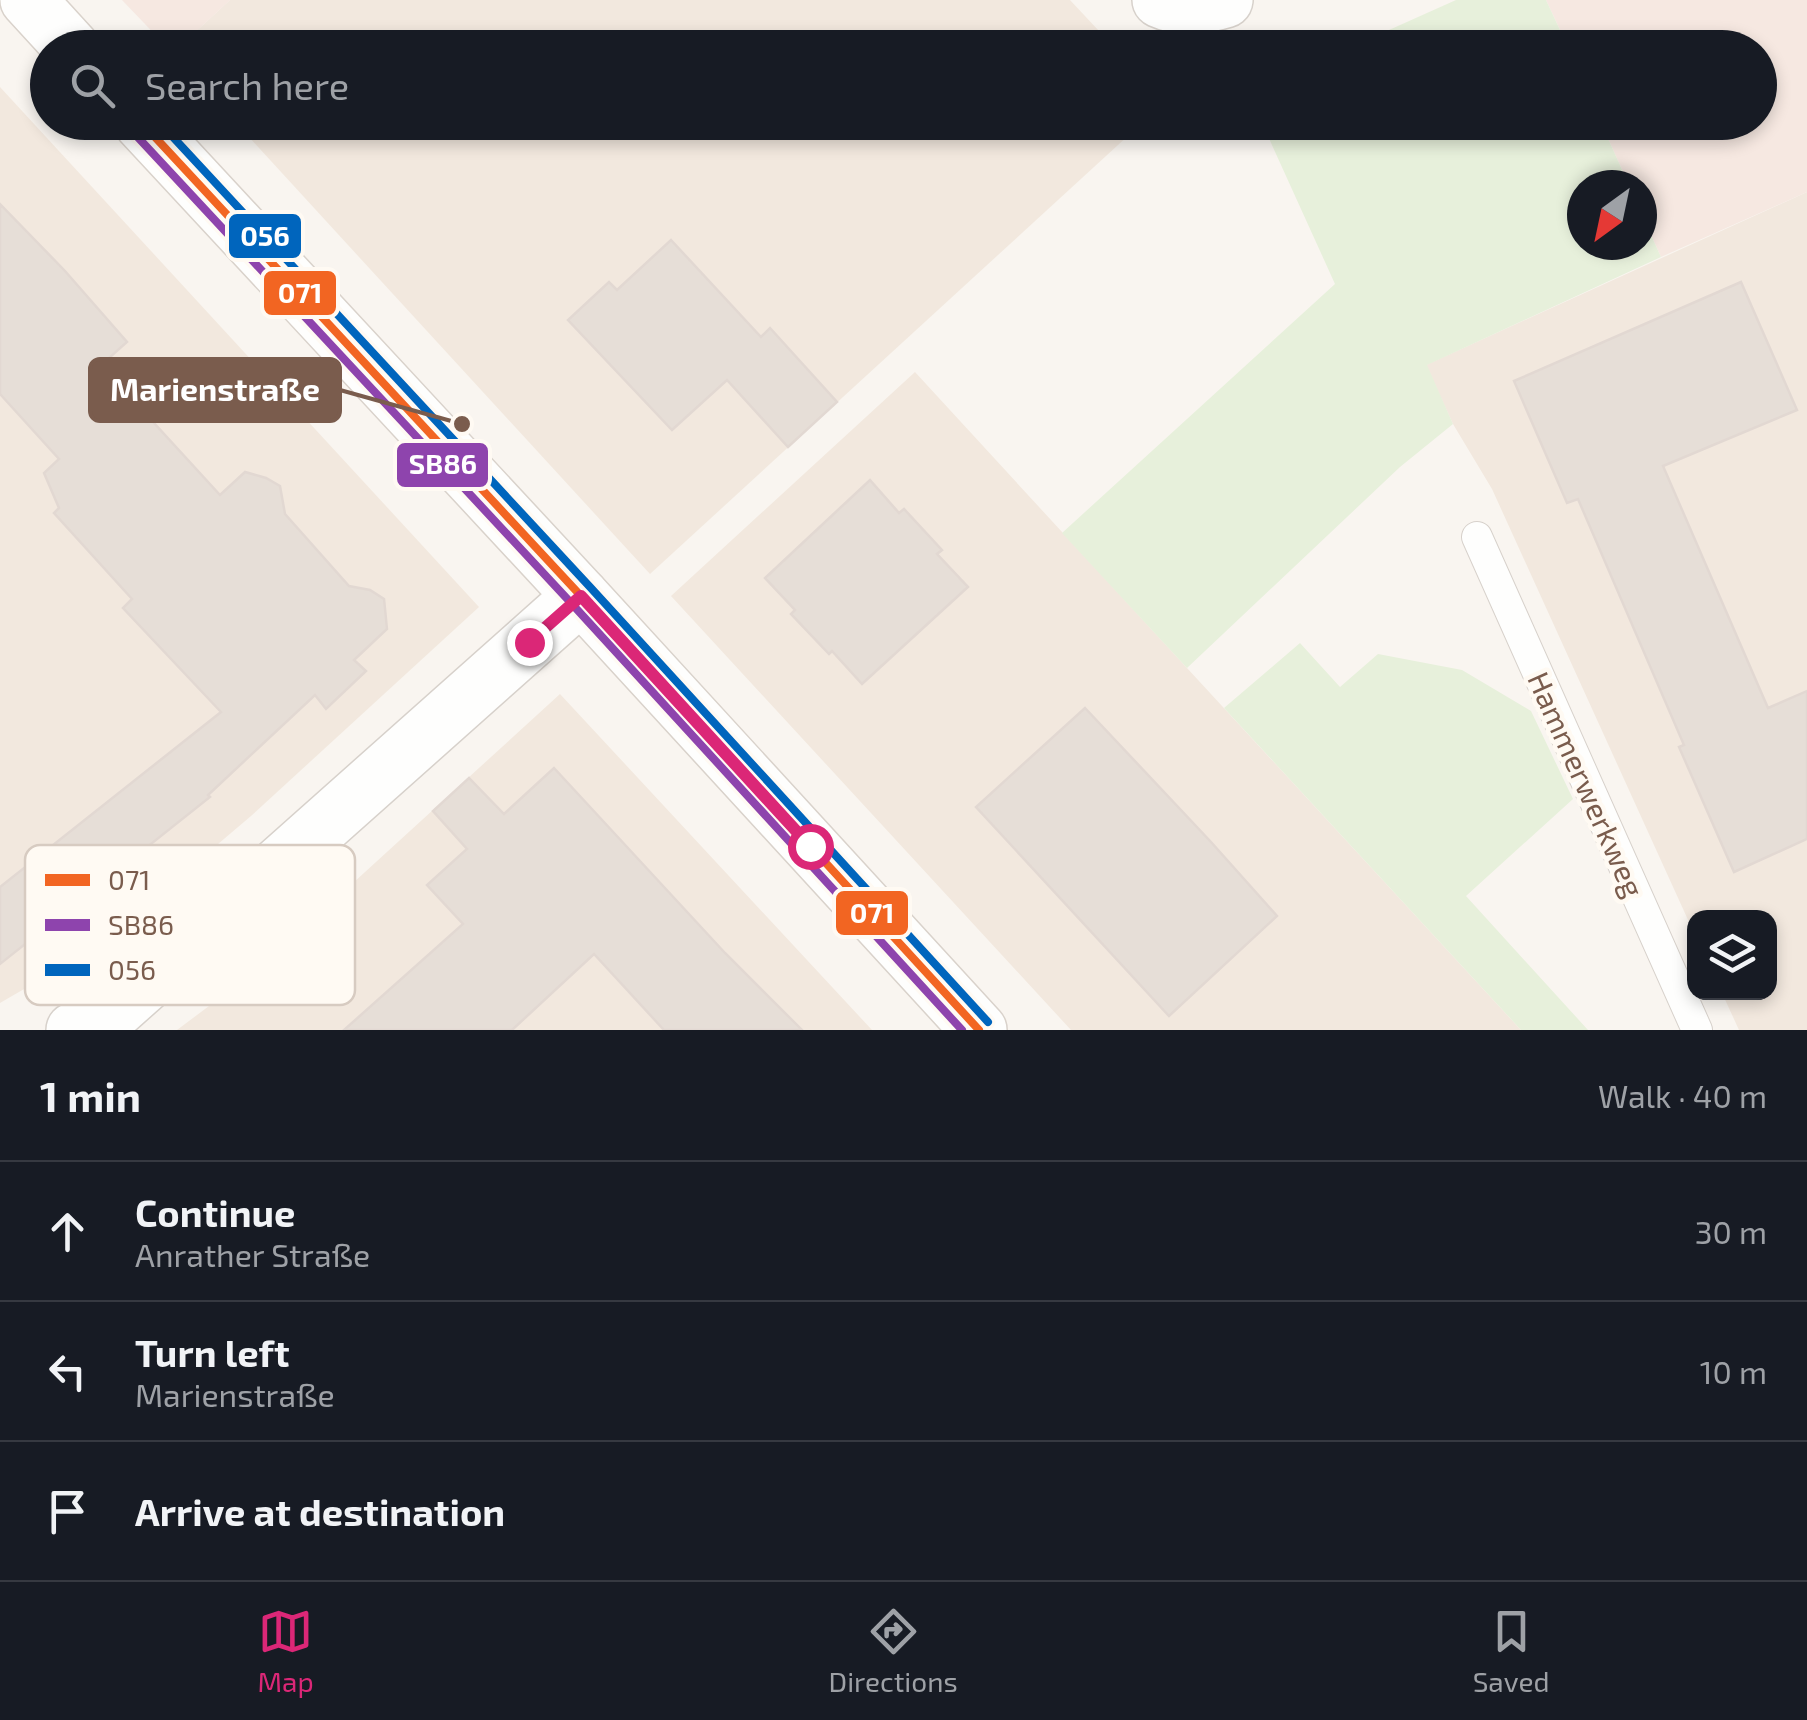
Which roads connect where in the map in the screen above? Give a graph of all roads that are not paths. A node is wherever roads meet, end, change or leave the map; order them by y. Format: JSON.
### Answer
{"nodes":[{"id":1,"x":28,"y":0,"type":"edge"},
{"id":2,"x":56,"y":30,"type":"edge"},
{"id":3,"x":159,"y":140,"type":"edge"},
{"id":4,"x":1477,"y":538,"type":"dead end"},
{"id":5,"x":581,"y":596,"type":"junction"},
{"id":6,"x":301,"y":845,"type":"edge"},
{"id":7,"x":122,"y":1005,"type":"edge"},
{"id":8,"x":74,"y":1030,"type":"edge"},
{"id":9,"x":979,"y":1030,"type":"edge"},
{"id":10,"x":1697,"y":1030,"type":"edge"}],
"edges":[{"from":1,"to":2,"type":"street"},
{"from":3,"to":5,"type":"street"},
{"from":4,"to":10,"type":"lane","name":"Hammerwerkweg"},
{"from":5,"to":6,"type":"street"},
{"from":5,"to":9,"type":"street"},
{"from":7,"to":8,"type":"street"}]}
